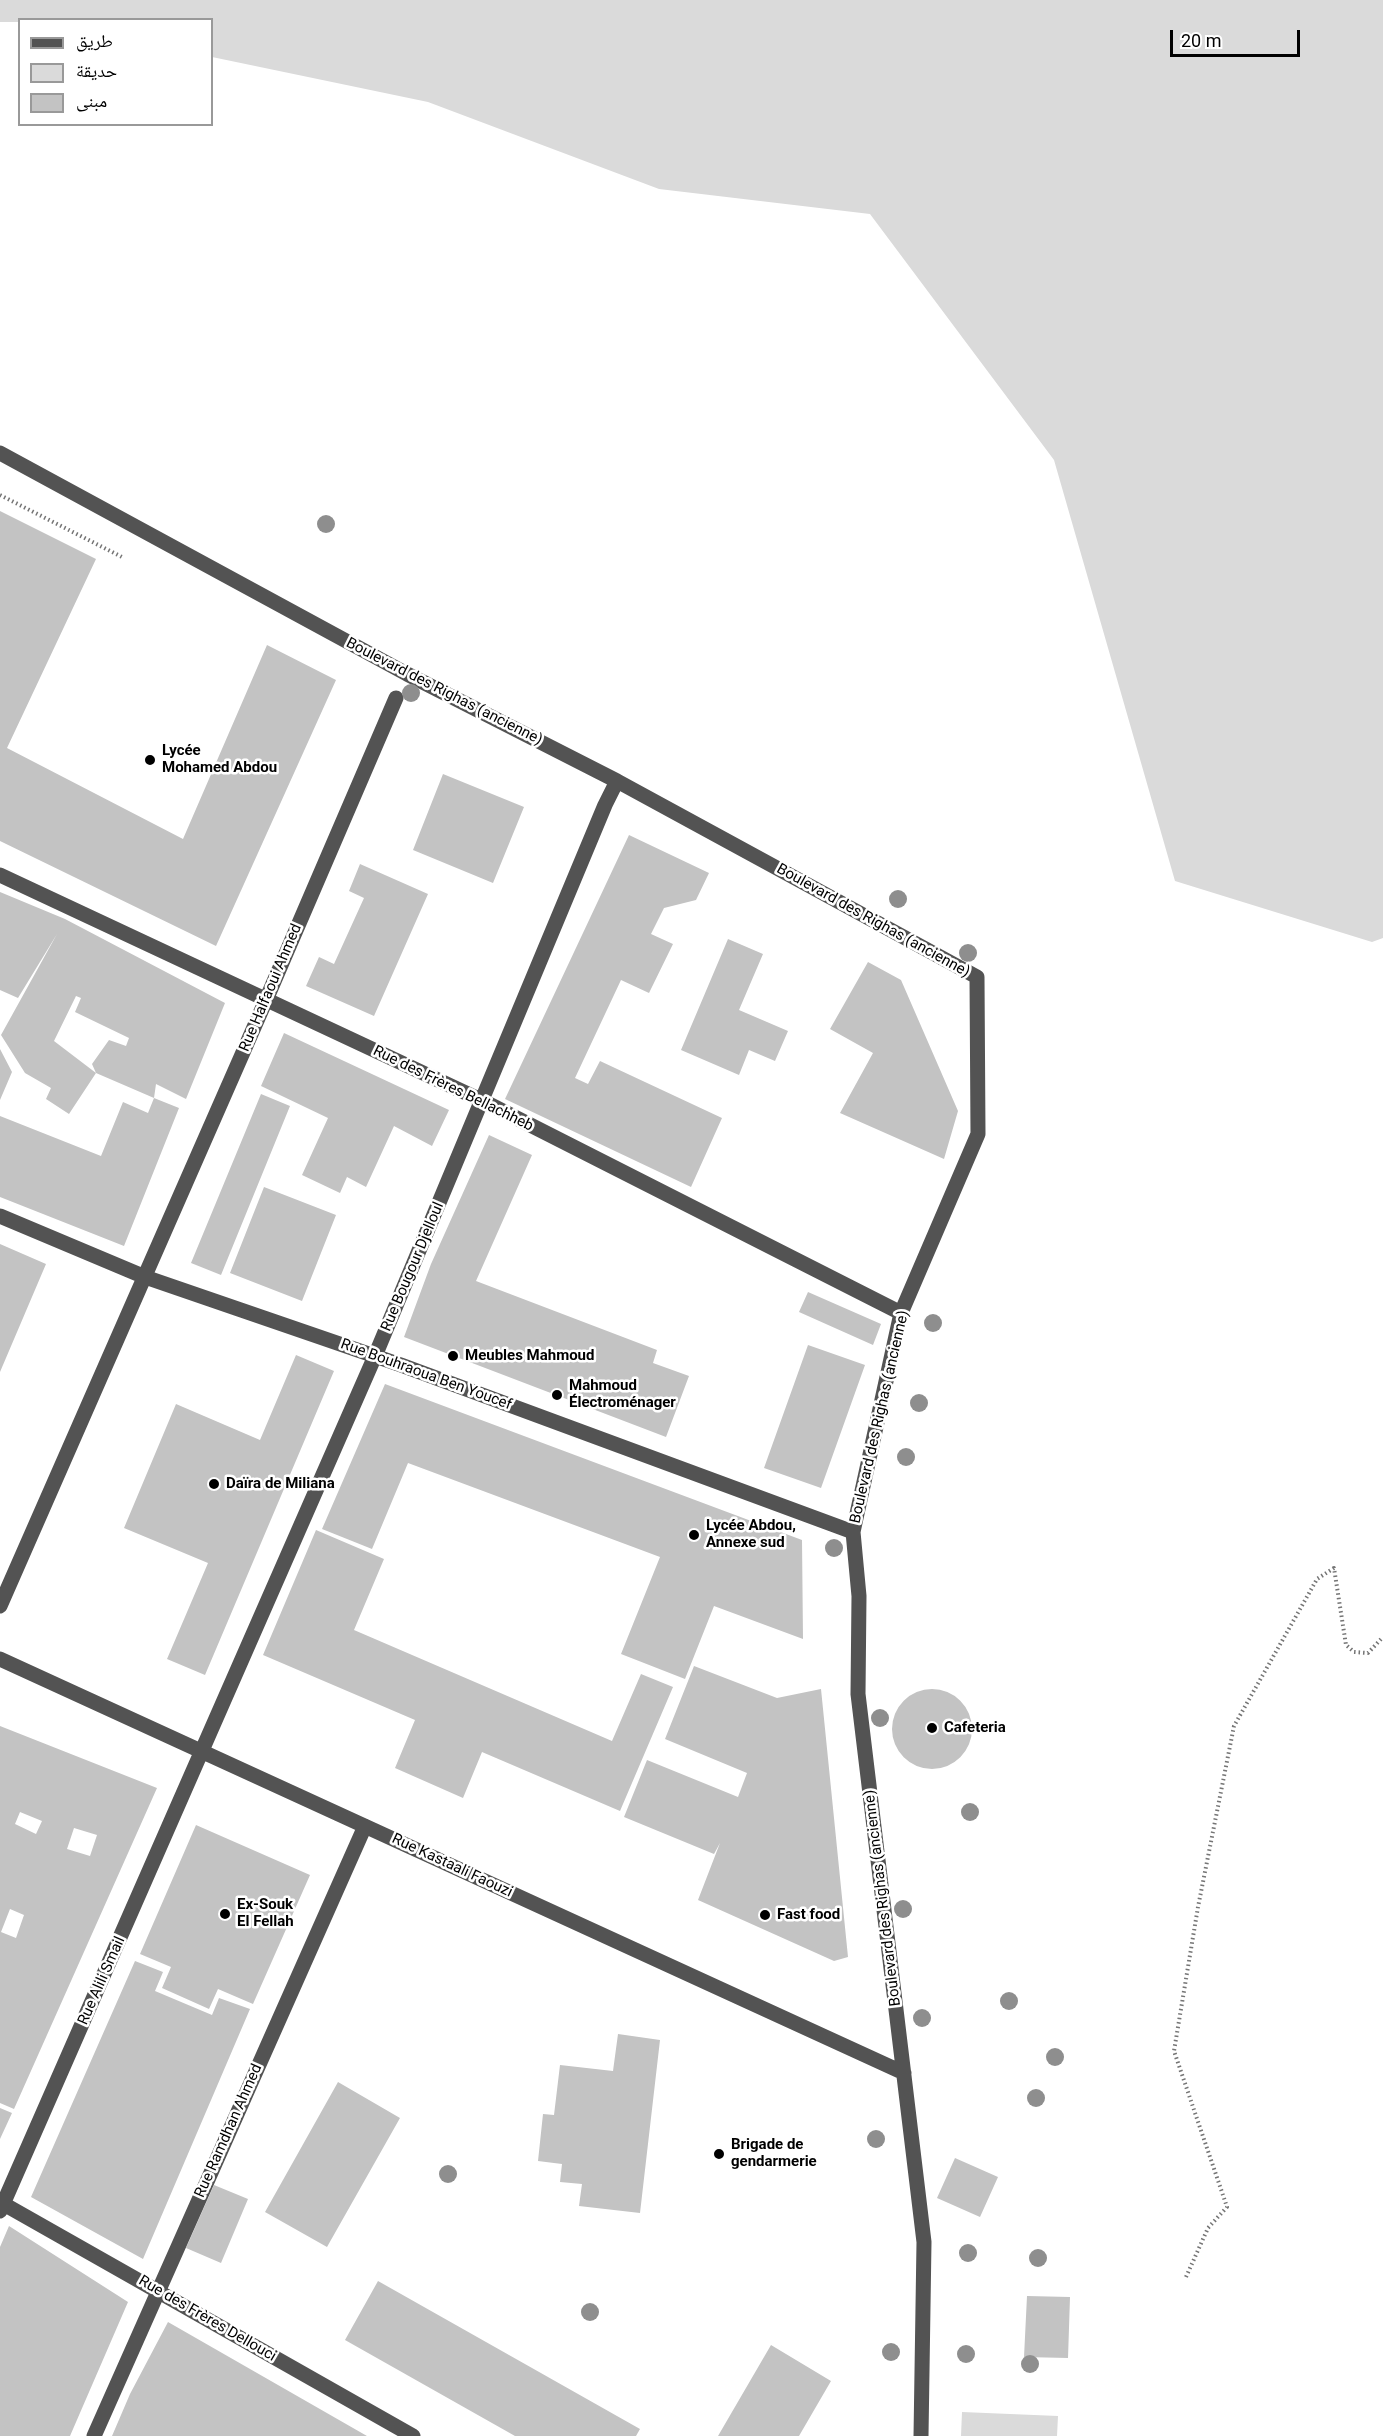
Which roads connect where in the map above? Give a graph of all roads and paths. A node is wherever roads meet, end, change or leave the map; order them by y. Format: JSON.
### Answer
{"nodes":[{"id":1,"x":0,"y":453,"type":"edge"},
{"id":2,"x":396,"y":698,"type":"dead end"},
{"id":3,"x":617,"y":781,"type":"junction"},
{"id":4,"x":0,"y":874,"type":"edge"},
{"id":5,"x":266,"y":1000,"type":"junction"},
{"id":6,"x":483,"y":1101,"type":"junction"},
{"id":7,"x":0,"y":1216,"type":"edge"},
{"id":8,"x":145,"y":1277,"type":"junction"},
{"id":9,"x":902,"y":1313,"type":"junction"},
{"id":10,"x":375,"y":1356,"type":"junction"},
{"id":11,"x":853,"y":1532,"type":"junction"},
{"id":12,"x":0,"y":1606,"type":"edge"},
{"id":13,"x":1383,"y":1637,"type":"edge"},
{"id":14,"x":0,"y":1659,"type":"edge"},
{"id":15,"x":203,"y":1751,"type":"junction"},
{"id":16,"x":365,"y":1826,"type":"junction"},
{"id":17,"x":904,"y":2073,"type":"junction"},
{"id":18,"x":1,"y":2205,"type":"edge"},
{"id":19,"x":1186,"y":2277,"type":"dead end"},
{"id":20,"x":157,"y":2291,"type":"junction"},
{"id":21,"x":94,"y":2436,"type":"edge"},
{"id":22,"x":413,"y":2436,"type":"edge"},
{"id":23,"x":921,"y":2436,"type":"edge"}],
"edges":[{"from":1,"to":3,"type":"street","name":"Boulevard des Righas (ancienne)"},
{"from":2,"to":5,"type":"street","name":"Rue Halfaoui Ahmed"},
{"from":3,"to":6,"type":"street","name":"Rue Bougour Djelloul"},
{"from":3,"to":9,"type":"street","name":"Boulevard des Righas (ancienne)"},
{"from":4,"to":5,"type":"street","name":"Rue des Frères Bellachheb"},
{"from":5,"to":6,"type":"street","name":"Rue des Frères Bellachheb"},
{"from":5,"to":8,"type":"street","name":"Rue Halfaoui Ahmed"},
{"from":6,"to":9,"type":"street","name":"Rue des Frères Bellachheb"},
{"from":6,"to":10,"type":"street","name":"Rue Bougour Djelloul"},
{"from":7,"to":8,"type":"street","name":"Rue Bouhraoua Ben Youcef"},
{"from":8,"to":10,"type":"street","name":"Rue Bouhraoua Ben Youcef"},
{"from":8,"to":12,"type":"street","name":"Rue Halfaoui Ahmed"},
{"from":9,"to":11,"type":"street","name":"Boulevard des Righas (ancienne)"},
{"from":10,"to":11,"type":"street","name":"Rue Bouhraoua Ben Youcef"},
{"from":10,"to":15,"type":"street","name":"Rue Bougour Djelloul"},
{"from":11,"to":17,"type":"street","name":"Boulevard des Righas (ancienne)"},
{"from":13,"to":19,"type":"path"},
{"from":14,"to":15,"type":"street","name":"Rue Kastaali Faouzi"},
{"from":15,"to":16,"type":"street","name":"Rue Kastaali Faouzi"},
{"from":15,"to":18,"type":"street","name":"Rue Alili Smail"},
{"from":16,"to":17,"type":"street","name":"Rue Kastaali Faouzi"},
{"from":16,"to":20,"type":"street","name":"Rue Ramdhan Ahmed"},
{"from":17,"to":23,"type":"street","name":"Boulevard des Righas (ancienne)"},
{"from":18,"to":20,"type":"street","name":"Rue des Frères Dellouci"},
{"from":20,"to":21,"type":"street","name":"Rue Ramdhan Ahmed"},
{"from":20,"to":22,"type":"street","name":"Rue des Frères Dellouci"}]}
